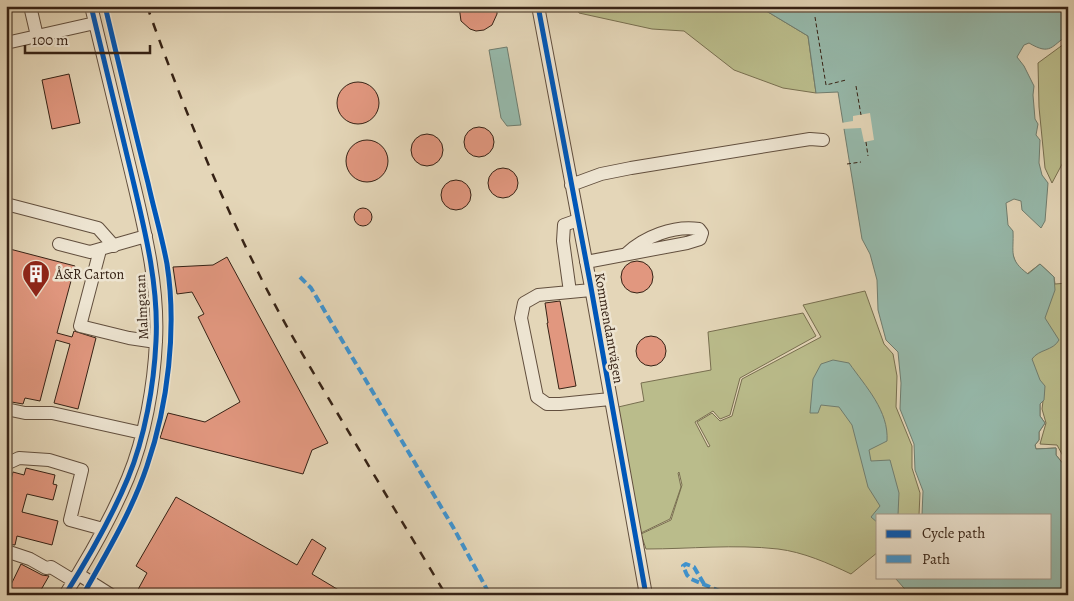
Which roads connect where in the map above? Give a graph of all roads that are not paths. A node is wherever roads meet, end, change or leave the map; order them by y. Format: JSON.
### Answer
{"nodes":[{"id":1,"x":30,"y":6,"type":"edge"},
{"id":2,"x":91,"y":6,"type":"edge"},
{"id":3,"x":538,"y":6,"type":"edge"},
{"id":4,"x":95,"y":22,"type":"junction"},
{"id":5,"x":37,"y":36,"type":"junction"},
{"id":6,"x":6,"y":43,"type":"edge"},
{"id":7,"x":824,"y":140,"type":"dead end"},
{"id":8,"x":571,"y":185,"type":"junction"},
{"id":9,"x":6,"y":204,"type":"edge"},
{"id":10,"x":578,"y":220,"type":"junction"},
{"id":11,"x":146,"y":236,"type":"junction"},
{"id":12,"x":59,"y":244,"type":"dead end"},
{"id":13,"x":114,"y":246,"type":"junction"},
{"id":14,"x":100,"y":250,"type":"junction"},
{"id":15,"x":626,"y":254,"type":"junction"},
{"id":16,"x":586,"y":262,"type":"junction"},
{"id":17,"x":591,"y":290,"type":"junction"},
{"id":18,"x":570,"y":292,"type":"junction"},
{"id":19,"x":156,"y":342,"type":"junction"},
{"id":20,"x":610,"y":399,"type":"junction"},
{"id":21,"x":6,"y":409,"type":"edge"},
{"id":22,"x":142,"y":433,"type":"junction"},
{"id":23,"x":6,"y":464,"type":"edge"},
{"id":24,"x":104,"y":529,"type":"junction"},
{"id":25,"x":6,"y":556,"type":"edge"},
{"id":26,"x":76,"y":578,"type":"junction"},
{"id":27,"x":65,"y":595,"type":"edge"},
{"id":28,"x":111,"y":595,"type":"edge"},
{"id":29,"x":646,"y":595,"type":"edge"}],
"edges":[{"from":1,"to":5,"type":"street"},
{"from":2,"to":4,"type":"street","name":"Malmgatan"},
{"from":3,"to":8,"type":"street","name":"Kommendantvägen"},
{"from":4,"to":5,"type":"street"},
{"from":4,"to":11,"type":"street","name":"Malmgatan"},
{"from":5,"to":6,"type":"street"},
{"from":7,"to":8,"type":"street"},
{"from":8,"to":10,"type":"street","name":"Kommendantvägen"},
{"from":9,"to":13,"type":"street"},
{"from":10,"to":16,"type":"street","name":"Kommendantvägen"},
{"from":10,"to":18,"type":"street"},
{"from":11,"to":13,"type":"street"},
{"from":11,"to":19,"type":"street","name":"Malmgatan"},
{"from":12,"to":14,"type":"street"},
{"from":13,"to":14,"type":"street"},
{"from":14,"to":19,"type":"street"},
{"from":15,"to":15,"type":"street"},
{"from":15,"to":16,"type":"street"},
{"from":16,"to":17,"type":"street","name":"Kommendantvägen"},
{"from":17,"to":18,"type":"street"},
{"from":17,"to":20,"type":"street","name":"Kommendantvägen"},
{"from":18,"to":20,"type":"street"},
{"from":19,"to":22,"type":"street","name":"Malmgatan"},
{"from":20,"to":29,"type":"street","name":"Kommendantvägen"},
{"from":21,"to":22,"type":"street"},
{"from":22,"to":24,"type":"street","name":"Malmgatan"},
{"from":23,"to":24,"type":"street"},
{"from":24,"to":26,"type":"street","name":"Malmgatan"},
{"from":25,"to":26,"type":"street"},
{"from":26,"to":27,"type":"street","name":"Malmgatan"},
{"from":26,"to":28,"type":"street"}]}
